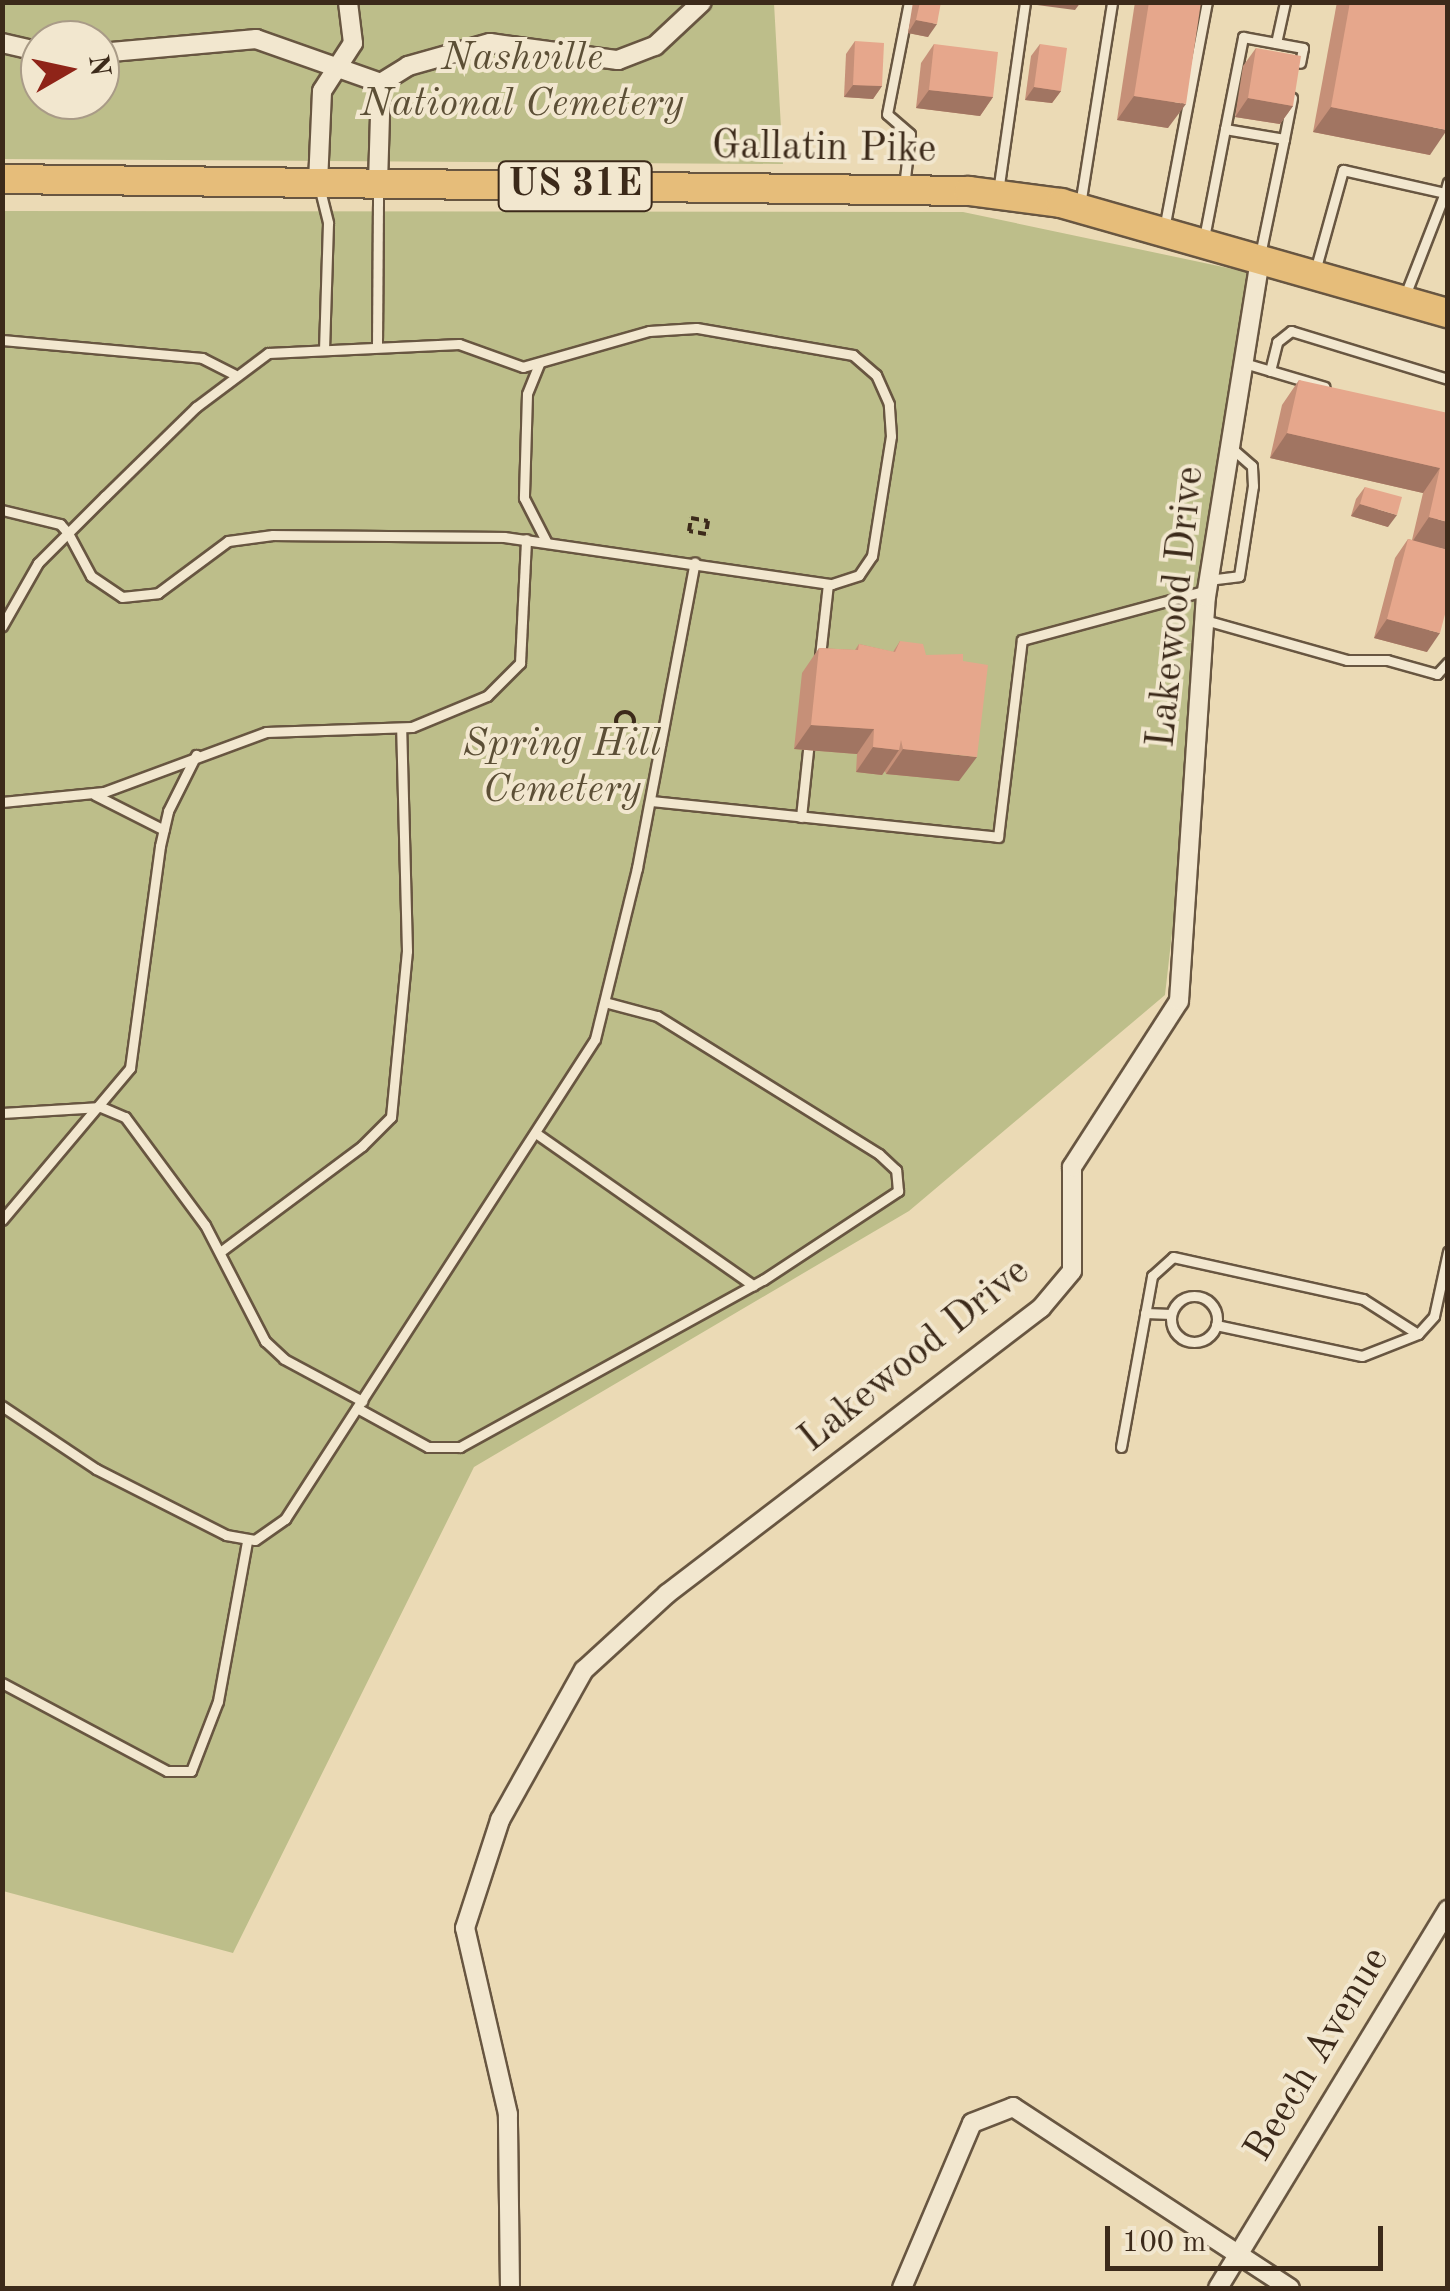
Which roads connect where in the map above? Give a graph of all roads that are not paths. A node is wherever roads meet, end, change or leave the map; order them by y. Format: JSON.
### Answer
{"nodes":[{"id":1,"x":348,"y":2,"type":"edge"},
{"id":2,"x":702,"y":2,"type":"edge"},
{"id":3,"x":909,"y":2,"type":"edge"},
{"id":4,"x":1025,"y":2,"type":"edge"},
{"id":5,"x":1112,"y":2,"type":"edge"},
{"id":6,"x":1207,"y":2,"type":"edge"},
{"id":7,"x":1285,"y":2,"type":"edge"},
{"id":8,"x":1276,"y":43,"type":"junction"},
{"id":9,"x":120,"y":51,"type":"edge"},
{"id":10,"x":338,"y":67,"type":"junction"},
{"id":11,"x":381,"y":84,"type":"junction"},
{"id":12,"x":1225,"y":129,"type":"junction"},
{"id":13,"x":1284,"y":139,"type":"junction"},
{"id":14,"x":2,"y":178,"type":"edge"},
{"id":15,"x":318,"y":183,"type":"junction"},
{"id":16,"x":378,"y":184,"type":"junction"},
{"id":17,"x":1446,"y":188,"type":"edge"},
{"id":18,"x":903,"y":190,"type":"junction"},
{"id":19,"x":998,"y":195,"type":"junction"},
{"id":20,"x":1080,"y":208,"type":"junction"},
{"id":21,"x":1163,"y":231,"type":"junction"},
{"id":22,"x":1204,"y":242,"type":"junction"},
{"id":23,"x":1260,"y":258,"type":"junction"},
{"id":24,"x":1314,"y":274,"type":"junction"},
{"id":25,"x":1404,"y":300,"type":"junction"},
{"id":26,"x":1448,"y":313,"type":"edge"},
{"id":27,"x":2,"y":340,"type":"edge"},
{"id":28,"x":377,"y":345,"type":"junction"},
{"id":29,"x":324,"y":347,"type":"junction"},
{"id":30,"x":1243,"y":363,"type":"junction"},
{"id":31,"x":539,"y":364,"type":"junction"},
{"id":32,"x":1270,"y":371,"type":"junction"},
{"id":33,"x":234,"y":374,"type":"junction"},
{"id":34,"x":1448,"y":379,"type":"edge"},
{"id":35,"x":1341,"y":391,"type":"edge"},
{"id":36,"x":1230,"y":447,"type":"junction"},
{"id":37,"x":2,"y":510,"type":"edge"},
{"id":38,"x":68,"y":534,"type":"junction"},
{"id":39,"x":526,"y":539,"type":"junction"},
{"id":40,"x":546,"y":541,"type":"junction"},
{"id":41,"x":695,"y":562,"type":"junction"},
{"id":42,"x":828,"y":584,"type":"junction"},
{"id":43,"x":1208,"y":585,"type":"junction"},
{"id":44,"x":1205,"y":620,"type":"junction"},
{"id":45,"x":2,"y":626,"type":"edge"},
{"id":46,"x":1448,"y":662,"type":"edge"},
{"id":47,"x":817,"y":674,"type":"edge"},
{"id":48,"x":402,"y":728,"type":"junction"},
{"id":49,"x":810,"y":732,"type":"edge"},
{"id":50,"x":197,"y":754,"type":"junction"},
{"id":51,"x":93,"y":794,"type":"junction"},
{"id":52,"x":651,"y":801,"type":"junction"},
{"id":53,"x":2,"y":802,"type":"edge"},
{"id":54,"x":801,"y":817,"type":"junction"},
{"id":55,"x":164,"y":830,"type":"junction"},
{"id":56,"x":608,"y":1003,"type":"junction"},
{"id":57,"x":101,"y":1107,"type":"junction"},
{"id":58,"x":2,"y":1113,"type":"edge"},
{"id":59,"x":537,"y":1134,"type":"junction"},
{"id":60,"x":2,"y":1220,"type":"edge"},
{"id":61,"x":220,"y":1252,"type":"junction"},
{"id":62,"x":1448,"y":1252,"type":"edge"},
{"id":63,"x":752,"y":1285,"type":"junction"},
{"id":64,"x":1145,"y":1313,"type":"junction"},
{"id":65,"x":1172,"y":1314,"type":"junction"},
{"id":66,"x":1216,"y":1326,"type":"junction"},
{"id":67,"x":1418,"y":1334,"type":"junction"},
{"id":68,"x":359,"y":1405,"type":"junction"},
{"id":69,"x":2,"y":1406,"type":"edge"},
{"id":70,"x":1121,"y":1447,"type":"dead end"},
{"id":71,"x":247,"y":1541,"type":"junction"},
{"id":72,"x":2,"y":1683,"type":"edge"},
{"id":73,"x":1448,"y":1909,"type":"edge"},
{"id":74,"x":1238,"y":2255,"type":"junction"},
{"id":75,"x":510,"y":2288,"type":"edge"},
{"id":76,"x":902,"y":2288,"type":"edge"},
{"id":77,"x":1218,"y":2288,"type":"edge"},
{"id":78,"x":1290,"y":2288,"type":"edge"}],
"edges":[{"from":1,"to":10,"type":"street"},
{"from":2,"to":11,"type":"street"},
{"from":3,"to":18,"type":"lane"},
{"from":4,"to":19,"type":"lane"},
{"from":5,"to":20,"type":"lane"},
{"from":6,"to":21,"type":"lane"},
{"from":7,"to":8,"type":"lane"},
{"from":8,"to":12,"type":"lane"},
{"from":8,"to":13,"type":"lane"},
{"from":9,"to":10,"type":"street"},
{"from":10,"to":11,"type":"street"},
{"from":10,"to":15,"type":"street"},
{"from":11,"to":16,"type":"street"},
{"from":12,"to":13,"type":"lane"},
{"from":12,"to":22,"type":"lane"},
{"from":13,"to":23,"type":"lane"},
{"from":14,"to":15,"type":"main road","name":"Gallatin Pike","number":"US 31E"},
{"from":15,"to":16,"type":"main road","name":"Gallatin Pike","number":"US 31E"},
{"from":15,"to":29,"type":"lane"},
{"from":16,"to":18,"type":"main road","name":"Gallatin Pike","number":"US 31E"},
{"from":16,"to":28,"type":"lane"},
{"from":17,"to":24,"type":"lane"},
{"from":17,"to":25,"type":"lane"},
{"from":18,"to":19,"type":"main road","name":"Gallatin Pike","number":"US 31E"},
{"from":19,"to":20,"type":"main road","name":"Gallatin Pike","number":"US 31E"},
{"from":20,"to":21,"type":"main road","name":"Gallatin Pike","number":"US 31E"},
{"from":21,"to":22,"type":"main road","name":"Gallatin Pike","number":"US 31E"},
{"from":22,"to":23,"type":"main road","name":"Gallatin Pike","number":"US 31E"},
{"from":23,"to":24,"type":"main road","name":"Gallatin Pike","number":"US 31E"},
{"from":23,"to":30,"type":"street","name":"Lakewood Drive"},
{"from":24,"to":25,"type":"main road","name":"Gallatin Pike","number":"US 31E"},
{"from":25,"to":26,"type":"main road","name":"Gallatin Pike","number":"US 31E"},
{"from":27,"to":33,"type":"lane"},
{"from":28,"to":29,"type":"lane"},
{"from":28,"to":31,"type":"lane"},
{"from":29,"to":33,"type":"lane"},
{"from":30,"to":32,"type":"lane"},
{"from":30,"to":36,"type":"street","name":"Lakewood Drive"},
{"from":31,"to":40,"type":"lane"},
{"from":31,"to":42,"type":"lane"},
{"from":32,"to":34,"type":"lane"},
{"from":32,"to":35,"type":"lane"},
{"from":33,"to":38,"type":"lane"},
{"from":36,"to":43,"type":"street","name":"Lakewood Drive"},
{"from":36,"to":43,"type":"lane"},
{"from":37,"to":38,"type":"lane"},
{"from":38,"to":39,"type":"lane"},
{"from":38,"to":45,"type":"lane"},
{"from":39,"to":40,"type":"lane"},
{"from":39,"to":48,"type":"lane"},
{"from":40,"to":41,"type":"lane"},
{"from":41,"to":42,"type":"lane"},
{"from":41,"to":52,"type":"lane"},
{"from":42,"to":47,"type":"lane"},
{"from":43,"to":44,"type":"street","name":"Lakewood Drive"},
{"from":43,"to":54,"type":"lane"},
{"from":44,"to":46,"type":"lane"},
{"from":44,"to":75,"type":"street","name":"Lakewood Drive"},
{"from":48,"to":50,"type":"lane"},
{"from":48,"to":61,"type":"lane"},
{"from":49,"to":54,"type":"lane"},
{"from":50,"to":51,"type":"lane"},
{"from":50,"to":55,"type":"lane"},
{"from":51,"to":53,"type":"lane"},
{"from":51,"to":55,"type":"lane"},
{"from":52,"to":54,"type":"lane"},
{"from":52,"to":56,"type":"lane"},
{"from":55,"to":57,"type":"lane"},
{"from":56,"to":59,"type":"lane"},
{"from":56,"to":63,"type":"lane"},
{"from":57,"to":58,"type":"lane"},
{"from":57,"to":60,"type":"lane"},
{"from":57,"to":61,"type":"lane"},
{"from":59,"to":63,"type":"lane"},
{"from":59,"to":68,"type":"lane"},
{"from":61,"to":68,"type":"lane"},
{"from":62,"to":67,"type":"lane"},
{"from":63,"to":68,"type":"lane"},
{"from":64,"to":65,"type":"lane"},
{"from":64,"to":67,"type":"lane"},
{"from":64,"to":70,"type":"lane"},
{"from":65,"to":66,"type":"lane"},
{"from":65,"to":66,"type":"lane"},
{"from":66,"to":67,"type":"lane"},
{"from":68,"to":71,"type":"lane"},
{"from":69,"to":71,"type":"lane"},
{"from":71,"to":72,"type":"lane"},
{"from":73,"to":74,"type":"street","name":"Beech Avenue"},
{"from":74,"to":76,"type":"street"},
{"from":74,"to":77,"type":"street","name":"Beech Avenue"},
{"from":74,"to":78,"type":"street"}]}
